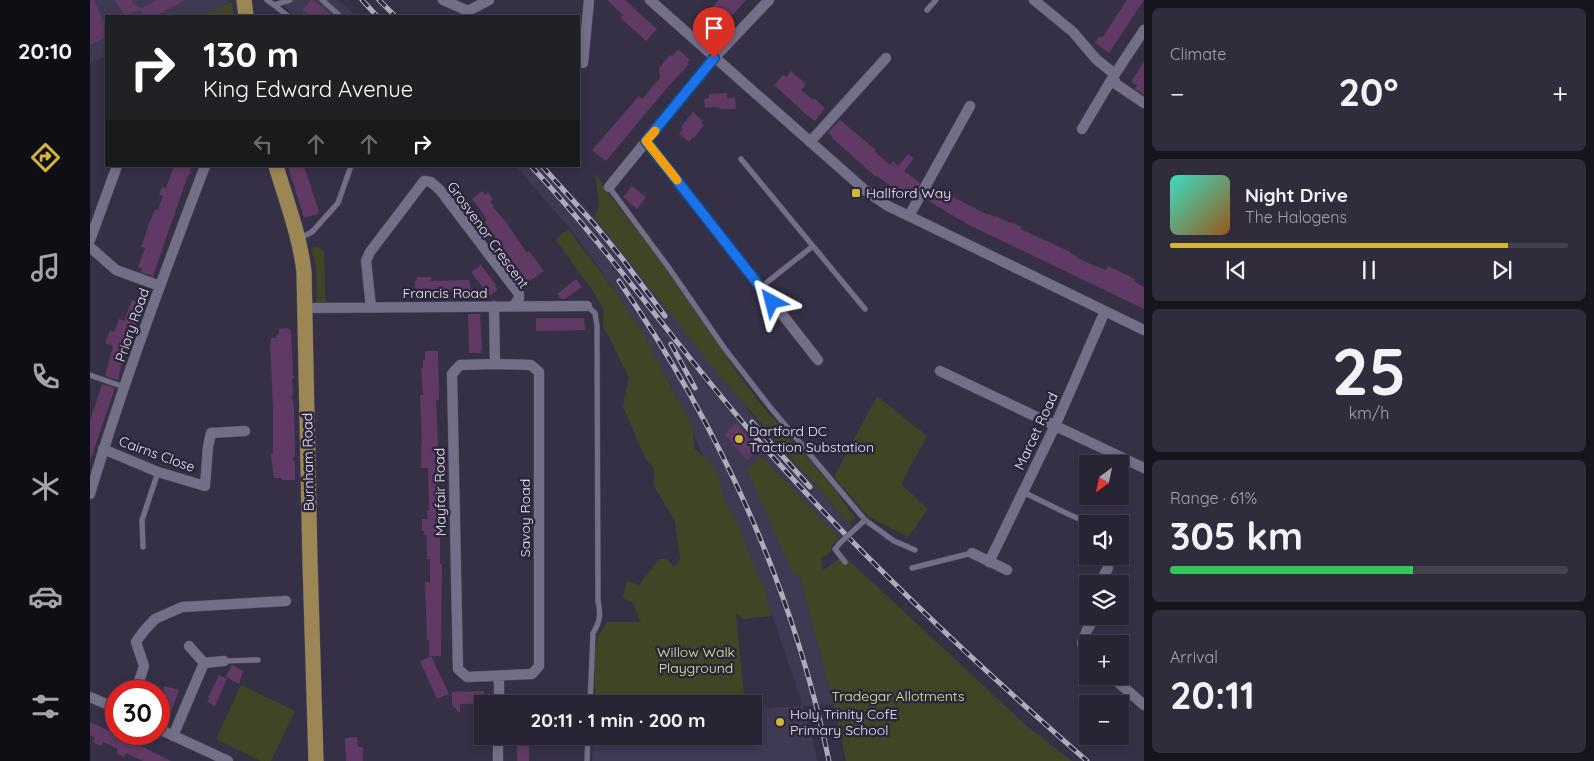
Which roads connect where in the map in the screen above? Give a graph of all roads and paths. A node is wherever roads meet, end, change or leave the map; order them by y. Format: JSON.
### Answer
{"nodes":[{"id":1,"x":244,"y":0,"type":"edge"},
{"id":2,"x":267,"y":0,"type":"edge"},
{"id":3,"x":290,"y":0,"type":"edge"},
{"id":4,"x":322,"y":0,"type":"edge"},
{"id":5,"x":443,"y":0,"type":"edge"},
{"id":6,"x":489,"y":0,"type":"edge"},
{"id":7,"x":589,"y":0,"type":"edge"},
{"id":8,"x":650,"y":0,"type":"edge"},
{"id":9,"x":769,"y":0,"type":"edge"},
{"id":10,"x":936,"y":0,"type":"edge"},
{"id":11,"x":1034,"y":0,"type":"edge"},
{"id":12,"x":274,"y":5,"type":"junction"},
{"id":13,"x":927,"y":10,"type":"dead end"},
{"id":14,"x":246,"y":15,"type":"edge"},
{"id":15,"x":287,"y":15,"type":"edge"},
{"id":16,"x":339,"y":15,"type":"edge"},
{"id":17,"x":1144,"y":30,"type":"edge"},
{"id":18,"x":714,"y":58,"type":"junction"},
{"id":19,"x":886,"y":58,"type":"dead end"},
{"id":20,"x":583,"y":63,"type":"dead end"},
{"id":21,"x":1113,"y":77,"type":"junction"},
{"id":22,"x":1144,"y":103,"type":"edge"},
{"id":23,"x":970,"y":106,"type":"dead end"},
{"id":24,"x":1082,"y":129,"type":"dead end"},
{"id":25,"x":646,"y":141,"type":"junction"},
{"id":26,"x":810,"y":142,"type":"junction"},
{"id":27,"x":741,"y":159,"type":"dead end"},
{"id":28,"x":117,"y":167,"type":"edge"},
{"id":29,"x":205,"y":167,"type":"edge"},
{"id":30,"x":276,"y":167,"type":"edge"},
{"id":31,"x":351,"y":167,"type":"edge"},
{"id":32,"x":609,"y":187,"type":"joint"},
{"id":33,"x":909,"y":216,"type":"junction"},
{"id":34,"x":298,"y":239,"type":"junction"},
{"id":35,"x":90,"y":240,"type":"edge"},
{"id":36,"x":90,"y":246,"type":"edge"},
{"id":37,"x":813,"y":246,"type":"junction"},
{"id":38,"x":160,"y":286,"type":"junction"},
{"id":39,"x":761,"y":288,"type":"junction"},
{"id":40,"x":494,"y":306,"type":"junction"},
{"id":41,"x":514,"y":306,"type":"junction"},
{"id":42,"x":587,"y":306,"type":"joint"},
{"id":43,"x":371,"y":307,"type":"junction"},
{"id":44,"x":304,"y":308,"type":"junction"},
{"id":45,"x":865,"y":309,"type":"dead end"},
{"id":46,"x":1105,"y":311,"type":"junction"},
{"id":47,"x":1144,"y":330,"type":"edge"},
{"id":48,"x":818,"y":360,"type":"dead end"},
{"id":49,"x":495,"y":364,"type":"junction"},
{"id":50,"x":940,"y":371,"type":"dead end"},
{"id":51,"x":90,"y":375,"type":"edge"},
{"id":52,"x":125,"y":387,"type":"junction"},
{"id":53,"x":1055,"y":426,"type":"junction"},
{"id":54,"x":244,"y":431,"type":"dead end"},
{"id":55,"x":103,"y":449,"type":"junction"},
{"id":56,"x":1144,"y":468,"type":"edge"},
{"id":57,"x":158,"y":472,"type":"junction"},
{"id":58,"x":1023,"y":492,"type":"junction"},
{"id":59,"x":90,"y":494,"type":"edge"},
{"id":60,"x":1079,"y":519,"type":"edge"},
{"id":61,"x":865,"y":520,"type":"junction"},
{"id":62,"x":143,"y":547,"type":"dead end"},
{"id":63,"x":915,"y":550,"type":"dead end"},
{"id":64,"x":972,"y":553,"type":"joint"},
{"id":65,"x":845,"y":562,"type":"dead end"},
{"id":66,"x":989,"y":562,"type":"junction"},
{"id":67,"x":912,"y":568,"type":"dead end"},
{"id":68,"x":1108,"y":568,"type":"dead end"},
{"id":69,"x":1007,"y":570,"type":"dead end"},
{"id":70,"x":1104,"y":575,"type":"edge"},
{"id":71,"x":286,"y":601,"type":"dead end"},
{"id":72,"x":190,"y":646,"type":"dead end"},
{"id":73,"x":258,"y":660,"type":"dead end"},
{"id":74,"x":224,"y":661,"type":"joint"},
{"id":75,"x":204,"y":663,"type":"junction"},
{"id":76,"x":499,"y":676,"type":"junction"},
{"id":77,"x":140,"y":680,"type":"edge"},
{"id":78,"x":1121,"y":685,"type":"edge"},
{"id":79,"x":499,"y":695,"type":"edge"},
{"id":80,"x":590,"y":695,"type":"edge"},
{"id":81,"x":90,"y":697,"type":"edge"},
{"id":82,"x":105,"y":703,"type":"edge"},
{"id":83,"x":1144,"y":705,"type":"edge"},
{"id":84,"x":170,"y":734,"type":"edge"},
{"id":85,"x":173,"y":736,"type":"junction"},
{"id":86,"x":498,"y":745,"type":"edge"},
{"id":87,"x":588,"y":745,"type":"edge"},
{"id":88,"x":228,"y":761,"type":"edge"},
{"id":89,"x":316,"y":761,"type":"edge"},
{"id":90,"x":498,"y":761,"type":"edge"},
{"id":91,"x":587,"y":761,"type":"edge"}],
"edges":[{"from":1,"to":14,"type":"main road"},
{"from":2,"to":12,"type":"lane"},
{"from":3,"to":12,"type":"lane"},
{"from":4,"to":16,"type":"lane"},
{"from":5,"to":6,"type":"street"},
{"from":7,"to":20,"type":"street"},
{"from":8,"to":18,"type":"street"},
{"from":9,"to":18,"type":"street"},
{"from":10,"to":13,"type":"lane"},
{"from":11,"to":21,"type":"street"},
{"from":12,"to":15,"type":"lane"},
{"from":17,"to":21,"type":"street"},
{"from":18,"to":25,"type":"street"},
{"from":18,"to":26,"type":"street"},
{"from":19,"to":26,"type":"street"},
{"from":21,"to":22,"type":"street"},
{"from":21,"to":24,"type":"street"},
{"from":23,"to":33,"type":"street"},
{"from":25,"to":32,"type":"street"},
{"from":25,"to":39,"type":"street"},
{"from":26,"to":33,"type":"street"},
{"from":27,"to":37,"type":"lane"},
{"from":28,"to":35,"type":"street"},
{"from":29,"to":38,"type":"street","name":"Priory Road"},
{"from":30,"to":34,"type":"main road","name":"Burnham Road"},
{"from":31,"to":34,"type":"lane"},
{"from":32,"to":61,"type":"lane"},
{"from":33,"to":46,"type":"street"},
{"from":34,"to":44,"type":"main road","name":"Burnham Road"},
{"from":36,"to":38,"type":"street"},
{"from":37,"to":39,"type":"lane"},
{"from":37,"to":45,"type":"lane"},
{"from":38,"to":52,"type":"street","name":"Priory Road"},
{"from":39,"to":48,"type":"street"},
{"from":40,"to":41,"type":"street","name":"Francis Road"},
{"from":40,"to":43,"type":"street","name":"Francis Road"},
{"from":40,"to":49,"type":"street"},
{"from":41,"to":42,"type":"street","name":"Francis Road"},
{"from":41,"to":43,"type":"street","name":"Grosvenor Crescent"},
{"from":42,"to":80,"type":"lane"},
{"from":43,"to":44,"type":"street","name":"Francis Road"},
{"from":44,"to":89,"type":"main road","name":"Burnham Road"},
{"from":46,"to":47,"type":"street"},
{"from":46,"to":53,"type":"street","name":"Marcet Road"},
{"from":49,"to":76,"type":"street","name":"Savoy Road"},
{"from":49,"to":76,"type":"street","name":"Mayfair Road"},
{"from":50,"to":53,"type":"street"},
{"from":51,"to":52,"type":"lane"},
{"from":52,"to":55,"type":"street","name":"Priory Road"},
{"from":53,"to":56,"type":"street"},
{"from":53,"to":58,"type":"street","name":"Marcet Road"},
{"from":54,"to":57,"type":"street","name":"Cairns Close"},
{"from":55,"to":57,"type":"street","name":"Cairns Close"},
{"from":55,"to":59,"type":"street","name":"Priory Road"},
{"from":57,"to":62,"type":"lane"},
{"from":58,"to":60,"type":"lane"},
{"from":58,"to":66,"type":"street","name":"Marcet Road"},
{"from":61,"to":63,"type":"lane"},
{"from":61,"to":65,"type":"lane","bridge":true},
{"from":64,"to":66,"type":"street"},
{"from":64,"to":67,"type":"lane"},
{"from":66,"to":69,"type":"street"},
{"from":68,"to":70,"type":"street"},
{"from":71,"to":77,"type":"street"},
{"from":72,"to":75,"type":"street"},
{"from":73,"to":74,"type":"lane"},
{"from":74,"to":75,"type":"street"},
{"from":75,"to":85,"type":"street"},
{"from":76,"to":79,"type":"street"},
{"from":78,"to":83,"type":"street"},
{"from":81,"to":82,"type":"street"},
{"from":84,"to":85,"type":"street"},
{"from":85,"to":88,"type":"street"},
{"from":86,"to":90,"type":"street"},
{"from":87,"to":91,"type":"lane"}]}
